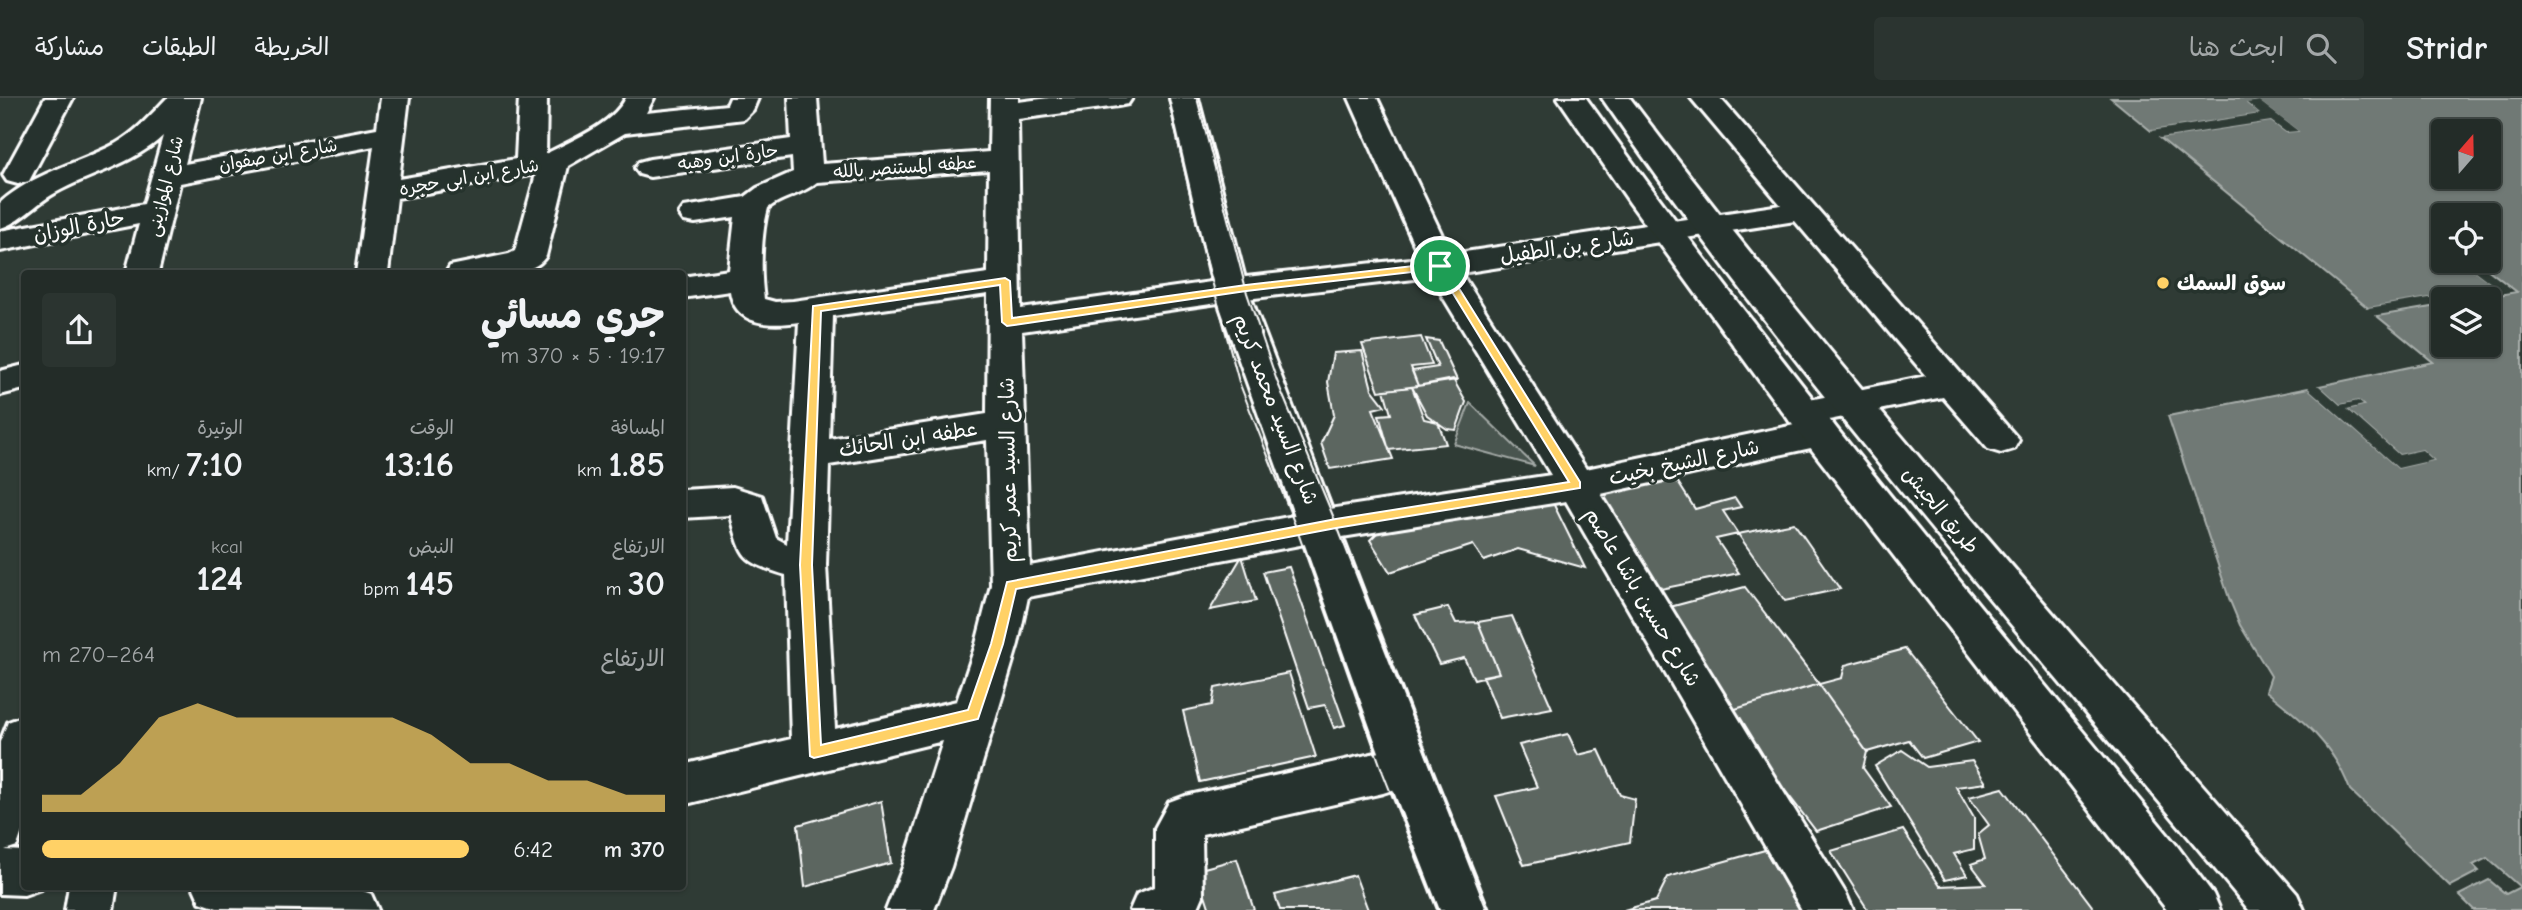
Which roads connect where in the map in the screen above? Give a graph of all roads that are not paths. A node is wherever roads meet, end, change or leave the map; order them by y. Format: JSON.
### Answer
{"nodes":[{"id":1,"x":59,"y":98,"type":"edge"},
{"id":2,"x":185,"y":98,"type":"edge"},
{"id":3,"x":394,"y":98,"type":"edge"},
{"id":4,"x":533,"y":98,"type":"edge"},
{"id":5,"x":640,"y":98,"type":"edge"},
{"id":6,"x":744,"y":98,"type":"edge"},
{"id":7,"x":803,"y":98,"type":"edge"},
{"id":8,"x":1118,"y":98,"type":"edge"},
{"id":9,"x":1184,"y":98,"type":"edge"},
{"id":10,"x":1363,"y":98,"type":"edge"},
{"id":11,"x":1572,"y":98,"type":"edge"},
{"id":12,"x":1616,"y":98,"type":"edge"},
{"id":13,"x":1705,"y":98,"type":"edge"},
{"id":14,"x":1005,"y":105,"type":"edge"},
{"id":15,"x":615,"y":125,"type":"junction"},
{"id":16,"x":388,"y":135,"type":"junction"},
{"id":17,"x":107,"y":159,"type":"junction"},
{"id":18,"x":807,"y":160,"type":"junction"},
{"id":19,"x":1003,"y":160,"type":"junction"},
{"id":20,"x":542,"y":164,"type":"junction"},
{"id":21,"x":650,"y":168,"type":"dead end"},
{"id":22,"x":167,"y":176,"type":"junction"},
{"id":23,"x":9,"y":177,"type":"edge"},
{"id":24,"x":384,"y":191,"type":"junction"},
{"id":25,"x":754,"y":205,"type":"junction"},
{"id":26,"x":158,"y":211,"type":"junction"},
{"id":27,"x":1802,"y":211,"type":"junction"},
{"id":28,"x":695,"y":214,"type":"dead end"},
{"id":29,"x":0,"y":219,"type":"edge"},
{"id":30,"x":1712,"y":226,"type":"junction"},
{"id":31,"x":1667,"y":232,"type":"junction"},
{"id":32,"x":0,"y":241,"type":"edge"},
{"id":33,"x":1440,"y":266,"type":"junction"},
{"id":34,"x":522,"y":267,"type":"edge"},
{"id":35,"x":143,"y":270,"type":"edge"},
{"id":36,"x":372,"y":270,"type":"edge"},
{"id":37,"x":492,"y":270,"type":"edge"},
{"id":38,"x":745,"y":278,"type":"junction"},
{"id":39,"x":1005,"y":281,"type":"junction"},
{"id":40,"x":686,"y":287,"type":"edge"},
{"id":41,"x":1231,"y":290,"type":"junction"},
{"id":42,"x":816,"y":308,"type":"junction"},
{"id":43,"x":1007,"y":322,"type":"junction"},
{"id":44,"x":21,"y":378,"type":"edge"},
{"id":45,"x":0,"y":383,"type":"edge"},
{"id":46,"x":1952,"y":383,"type":"junction"},
{"id":47,"x":1851,"y":404,"type":"junction"},
{"id":48,"x":1811,"y":423,"type":"junction"},
{"id":49,"x":1005,"y":424,"type":"junction"},
{"id":50,"x":2001,"y":440,"type":"dead end"},
{"id":51,"x":810,"y":455,"type":"junction"},
{"id":52,"x":1576,"y":485,"type":"junction"},
{"id":53,"x":686,"y":505,"type":"edge"},
{"id":54,"x":1321,"y":526,"type":"junction"},
{"id":55,"x":806,"y":565,"type":"junction"},
{"id":56,"x":1011,"y":585,"type":"junction"},
{"id":57,"x":974,"y":715,"type":"junction"},
{"id":58,"x":814,"y":752,"type":"junction"},
{"id":59,"x":21,"y":755,"type":"edge"},
{"id":60,"x":1406,"y":766,"type":"junction"},
{"id":61,"x":686,"y":784,"type":"edge"},
{"id":62,"x":0,"y":831,"type":"edge"},
{"id":63,"x":0,"y":872,"type":"edge"},
{"id":64,"x":21,"y":873,"type":"edge"},
{"id":65,"x":92,"y":890,"type":"edge"},
{"id":66,"x":249,"y":890,"type":"edge"},
{"id":67,"x":89,"y":910,"type":"edge"},
{"id":68,"x":354,"y":910,"type":"edge"},
{"id":69,"x":910,"y":910,"type":"edge"},
{"id":70,"x":1154,"y":910,"type":"edge"},
{"id":71,"x":1464,"y":910,"type":"edge"},
{"id":72,"x":1829,"y":910,"type":"edge"},
{"id":73,"x":2196,"y":910,"type":"edge"},
{"id":74,"x":2280,"y":910,"type":"edge"}],
"edges":[{"from":1,"to":23,"type":"main road"},
{"from":2,"to":17,"type":"main road"},
{"from":2,"to":22,"type":"main road","name":"شارع الموازينى"},
{"from":3,"to":16,"type":"main road"},
{"from":4,"to":20,"type":"main road"},
{"from":5,"to":15,"type":"main road"},
{"from":6,"to":15,"type":"main road"},
{"from":7,"to":18,"type":"main road"},
{"from":8,"to":14,"type":"main road"},
{"from":9,"to":41,"type":"main road","name":"شارع السيد محمد كريم"},
{"from":10,"to":33,"type":"main road","name":"شارع حسين باشا عاصم"},
{"from":11,"to":31,"type":"main road"},
{"from":12,"to":30,"type":"main road","name":"طريق الجيش"},
{"from":13,"to":27,"type":"main road"},
{"from":14,"to":19,"type":"main road","name":"شارع السيد عمر كريم"},
{"from":15,"to":20,"type":"main road"},
{"from":16,"to":22,"type":"main road","name":"شارع ابن صفوان"},
{"from":16,"to":24,"type":"main road"},
{"from":17,"to":23,"type":"main road"},
{"from":17,"to":29,"type":"main road"},
{"from":18,"to":19,"type":"main road","name":"عطفه المستنصر بالله"},
{"from":18,"to":21,"type":"main road","name":"حارة ابن وهبه"},
{"from":18,"to":25,"type":"main road"},
{"from":19,"to":39,"type":"main road","name":"شارع السيد عمر كريم"},
{"from":20,"to":24,"type":"main road","name":"شارع ابن ابى حجره"},
{"from":20,"to":34,"type":"main road"},
{"from":22,"to":26,"type":"main road","name":"شارع الموازينى"},
{"from":24,"to":36,"type":"main road"},
{"from":25,"to":28,"type":"main road"},
{"from":25,"to":38,"type":"main road"},
{"from":26,"to":32,"type":"main road","name":"حارة الوزان"},
{"from":26,"to":35,"type":"main road","name":"شارع الموازينى"},
{"from":27,"to":30,"type":"main road","name":"شارع بن الطفيل"},
{"from":27,"to":46,"type":"main road"},
{"from":30,"to":31,"type":"main road","name":"شارع بن الطفيل"},
{"from":30,"to":47,"type":"main road","name":"طريق الجيش"},
{"from":31,"to":33,"type":"main road","name":"شارع بن الطفيل"},
{"from":31,"to":48,"type":"main road"},
{"from":33,"to":41,"type":"main road","name":"شارع بن الطفيل"},
{"from":33,"to":52,"type":"main road","name":"شارع حسين باشا عاصم"},
{"from":34,"to":37,"type":"main road"},
{"from":38,"to":40,"type":"main road"},
{"from":38,"to":42,"type":"main road"},
{"from":39,"to":42,"type":"main road"},
{"from":39,"to":43,"type":"main road","name":"شارع السيد عمر كريم"},
{"from":41,"to":43,"type":"main road","name":"شارع بن الطفيل"},
{"from":41,"to":54,"type":"main road","name":"شارع السيد محمد كريم"},
{"from":42,"to":51,"type":"main road"},
{"from":43,"to":49,"type":"main road","name":"شارع السيد عمر كريم"},
{"from":44,"to":45,"type":"main road"},
{"from":46,"to":47,"type":"main road","name":"شارع الشيخ بخيت"},
{"from":46,"to":50,"type":"main road"},
{"from":47,"to":48,"type":"main road","name":"شارع الشيخ بخيت"},
{"from":47,"to":74,"type":"main road","name":"طريق الجيش"},
{"from":48,"to":52,"type":"main road","name":"شارع الشيخ بخيت"},
{"from":48,"to":73,"type":"main road"},
{"from":49,"to":51,"type":"main road","name":"عطفه ابن الحائك"},
{"from":49,"to":56,"type":"main road","name":"شارع السيد عمر كريم"},
{"from":51,"to":55,"type":"main road"},
{"from":52,"to":54,"type":"main road","name":"شارع الشيخ بخيت"},
{"from":52,"to":72,"type":"main road","name":"شارع حسين باشا عاصم"},
{"from":53,"to":55,"type":"main road"},
{"from":54,"to":56,"type":"main road","name":"شارع الشيخ بخيت"},
{"from":54,"to":60,"type":"main road","name":"شارع السيد محمد كريم"},
{"from":55,"to":58,"type":"main road"},
{"from":56,"to":57,"type":"main road","name":"شارع السيد عمر كريم"},
{"from":57,"to":58,"type":"main road"},
{"from":57,"to":69,"type":"main road","name":"شارع السيد عمر كريم"},
{"from":58,"to":61,"type":"main road"},
{"from":59,"to":62,"type":"main road"},
{"from":60,"to":70,"type":"main road"},
{"from":60,"to":71,"type":"main road","name":"شارع السيد محمد كريم"},
{"from":63,"to":64,"type":"main road"},
{"from":65,"to":67,"type":"main road"},
{"from":66,"to":68,"type":"main road"}]}
